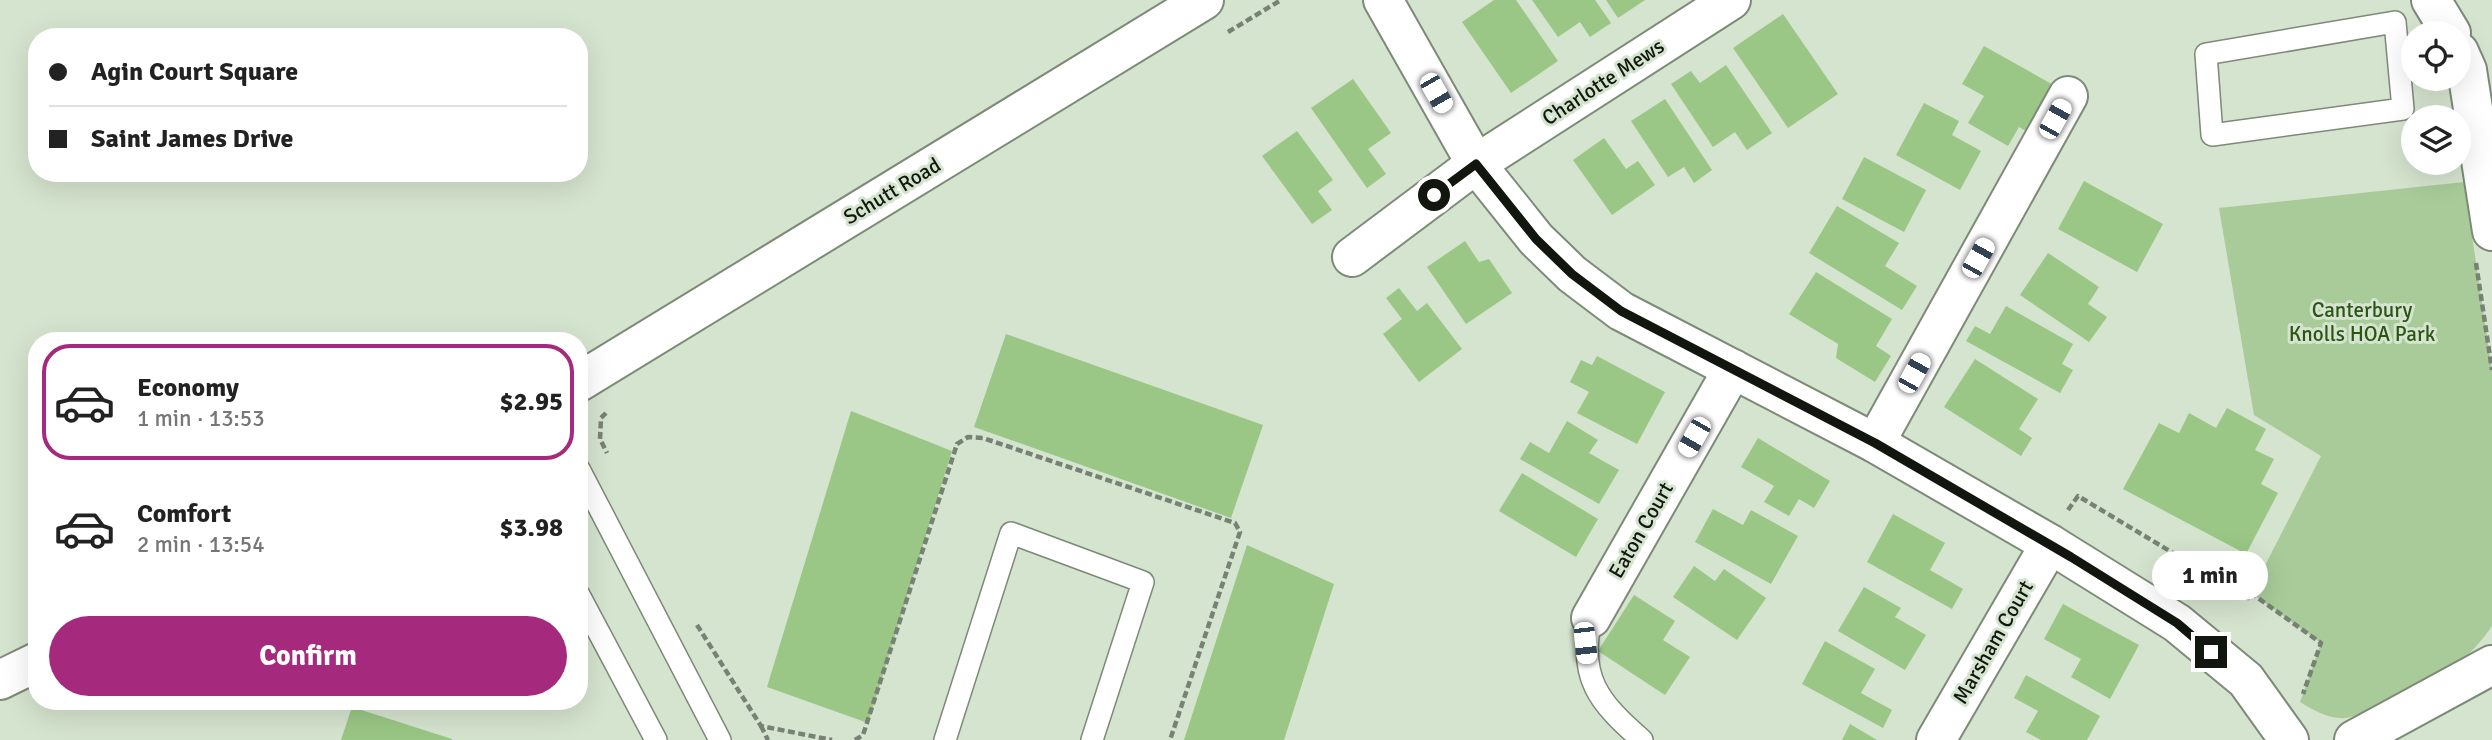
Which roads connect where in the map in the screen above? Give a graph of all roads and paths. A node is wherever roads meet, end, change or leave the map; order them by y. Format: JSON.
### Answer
{"nodes":[{"id":1,"x":1204,"y":0,"type":"edge"},
{"id":2,"x":1281,"y":0,"type":"edge"},
{"id":3,"x":1383,"y":0,"type":"edge"},
{"id":4,"x":1731,"y":0,"type":"edge"},
{"id":5,"x":2431,"y":0,"type":"edge"},
{"id":6,"x":2444,"y":21,"type":"edge"},
{"id":7,"x":1221,"y":36,"type":"dead end"},
{"id":8,"x":2407,"y":73,"type":"edge"},
{"id":9,"x":2466,"y":91,"type":"edge"},
{"id":10,"x":2068,"y":96,"type":"dead end"},
{"id":11,"x":1476,"y":164,"type":"junction"},
{"id":12,"x":2492,"y":231,"type":"edge"},
{"id":13,"x":1352,"y":257,"type":"dead end"},
{"id":14,"x":1733,"y":369,"type":"junction"},
{"id":15,"x":588,"y":376,"type":"edge"},
{"id":16,"x":615,"y":405,"type":"dead end"},
{"id":17,"x":1875,"y":443,"type":"junction"},
{"id":18,"x":611,"y":460,"type":"dead end"},
{"id":19,"x":588,"y":486,"type":"edge"},
{"id":20,"x":2058,"y":529,"type":"junction"},
{"id":21,"x":588,"y":612,"type":"edge"},
{"id":22,"x":1591,"y":618,"type":"joint"},
{"id":23,"x":695,"y":622,"type":"dead end"},
{"id":24,"x":2492,"y":665,"type":"edge"},
{"id":25,"x":28,"y":666,"type":"edge"},
{"id":26,"x":0,"y":680,"type":"edge"},
{"id":27,"x":2300,"y":702,"type":"dead end"},
{"id":28,"x":761,"y":726,"type":"junction"},
{"id":29,"x":656,"y":740,"type":"edge"},
{"id":30,"x":720,"y":740,"type":"edge"},
{"id":31,"x":768,"y":740,"type":"edge"},
{"id":32,"x":832,"y":740,"type":"edge"},
{"id":33,"x":945,"y":740,"type":"edge"},
{"id":34,"x":1092,"y":740,"type":"edge"},
{"id":35,"x":1642,"y":740,"type":"edge"},
{"id":36,"x":1936,"y":740,"type":"edge"},
{"id":37,"x":2289,"y":740,"type":"edge"},
{"id":38,"x":2354,"y":740,"type":"edge"}],
"edges":[{"from":1,"to":15,"type":"street","name":"Schutt Road"},
{"from":2,"to":7,"type":"path"},
{"from":3,"to":11,"type":"street"},
{"from":4,"to":11,"type":"street","name":"Charlotte Mews"},
{"from":5,"to":6,"type":"street"},
{"from":8,"to":8,"type":"lane"},
{"from":9,"to":12,"type":"street"},
{"from":10,"to":17,"type":"street"},
{"from":11,"to":13,"type":"street","name":"Charlotte Mews"},
{"from":11,"to":14,"type":"street"},
{"from":14,"to":17,"type":"street"},
{"from":14,"to":22,"type":"street","name":"Eaton Court"},
{"from":16,"to":18,"type":"path"},
{"from":17,"to":20,"type":"street"},
{"from":19,"to":30,"type":"lane"},
{"from":20,"to":27,"type":"path"},
{"from":20,"to":36,"type":"street","name":"Marsham Court"},
{"from":20,"to":37,"type":"street"},
{"from":21,"to":29,"type":"lane"},
{"from":22,"to":35,"type":"lane"},
{"from":23,"to":28,"type":"path"},
{"from":24,"to":38,"type":"street"},
{"from":25,"to":26,"type":"street"},
{"from":28,"to":31,"type":"path"},
{"from":28,"to":32,"type":"path"},
{"from":33,"to":34,"type":"lane"}]}
